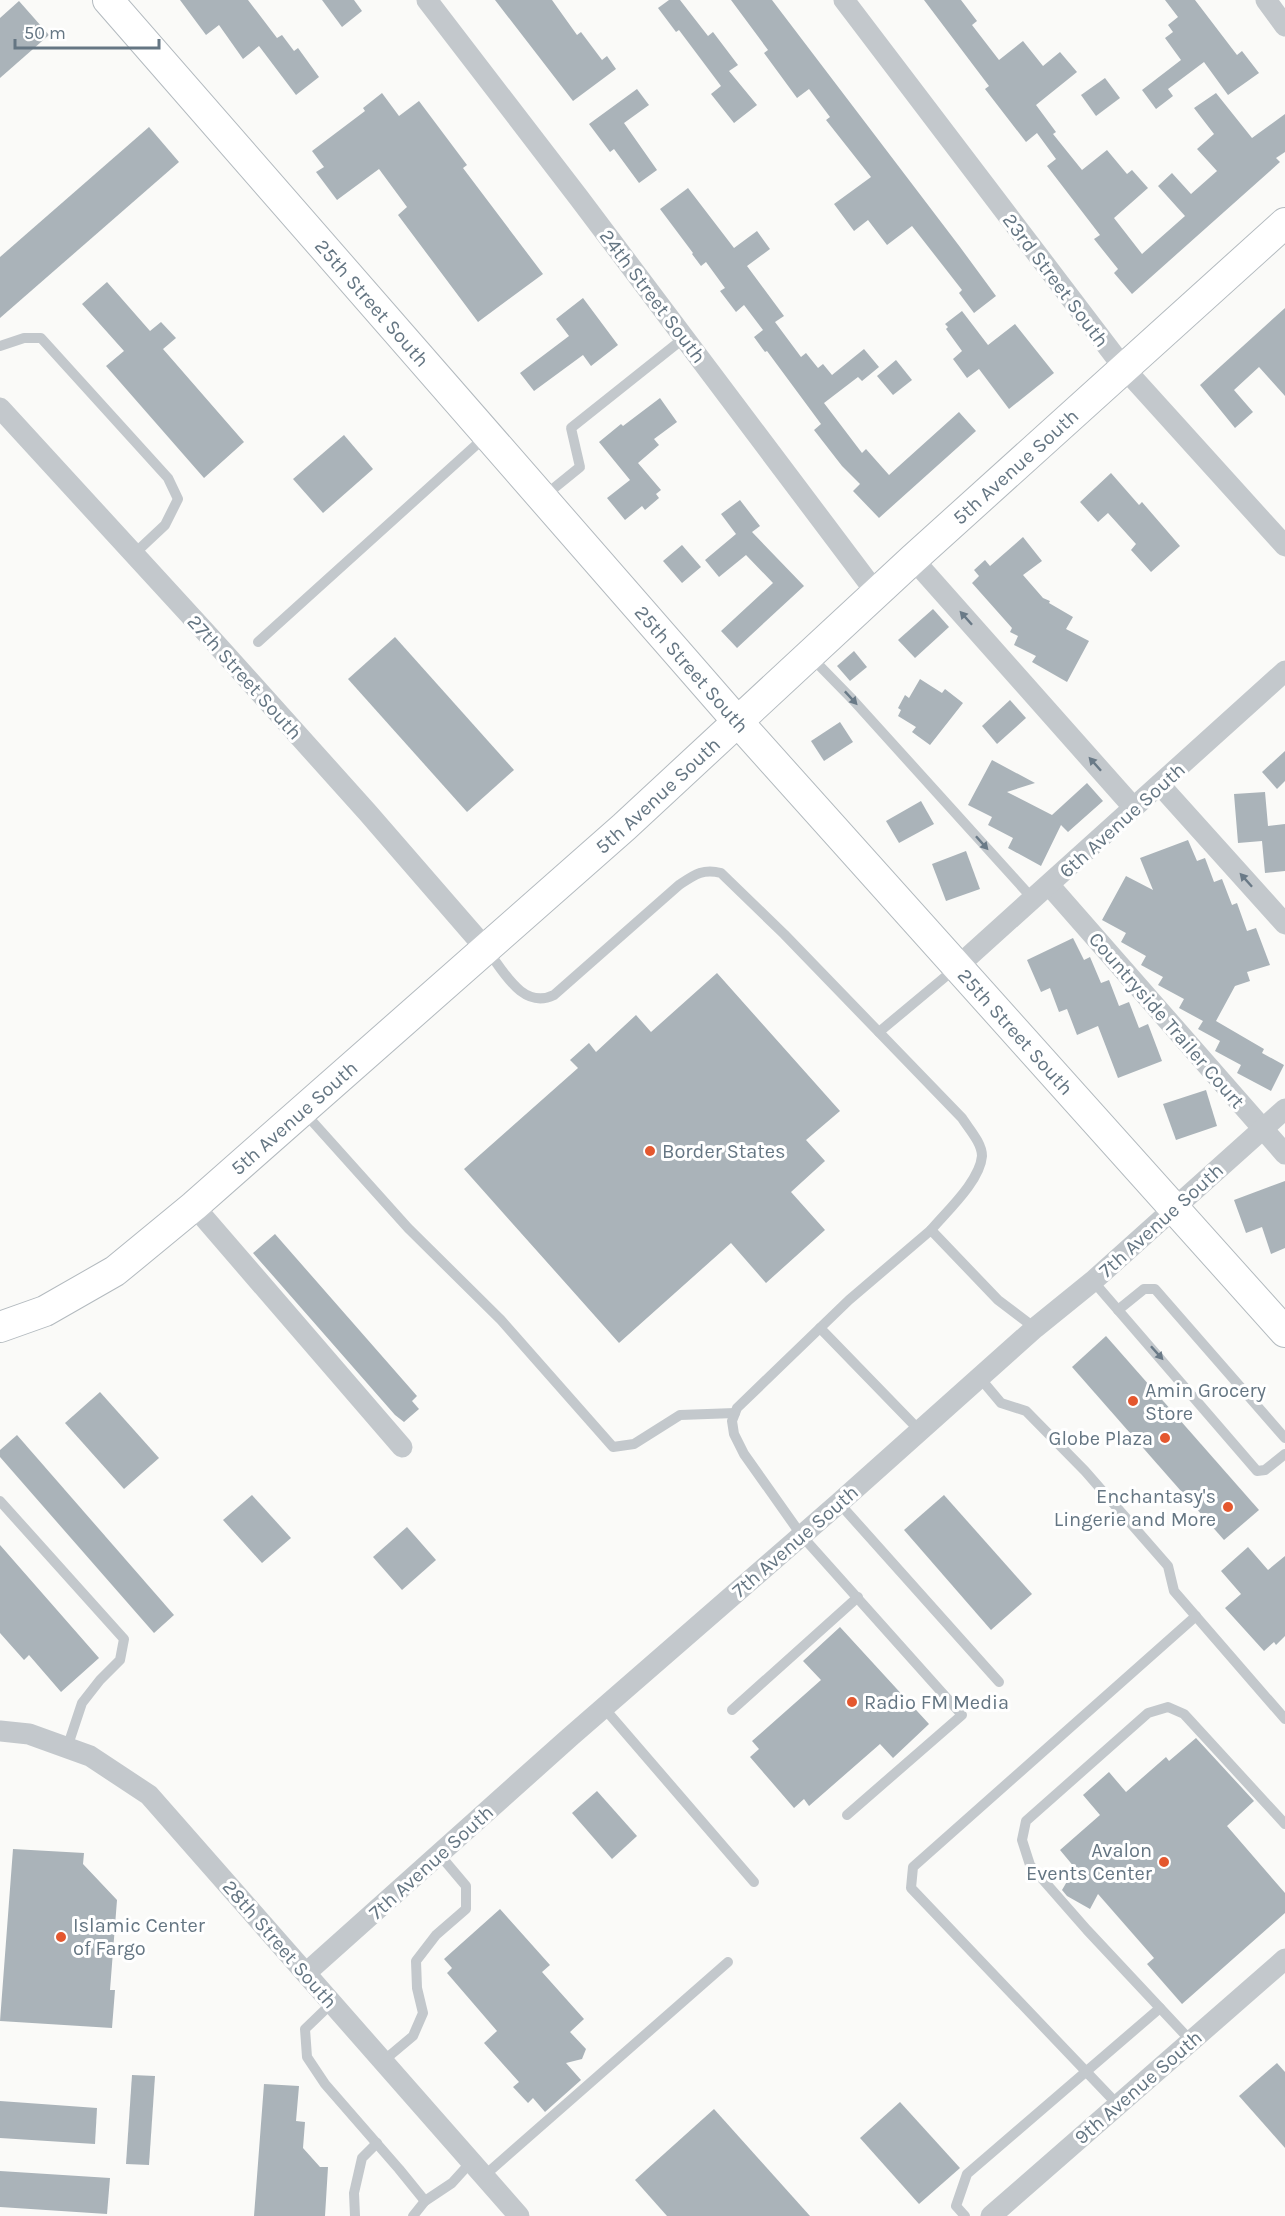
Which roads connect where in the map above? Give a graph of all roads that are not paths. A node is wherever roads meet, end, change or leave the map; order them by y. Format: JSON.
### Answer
{"nodes":[{"id":1,"x":108,"y":0,"type":"edge"},
{"id":2,"x":427,"y":0,"type":"edge"},
{"id":3,"x":844,"y":0,"type":"edge"},
{"id":4,"x":1266,"y":0,"type":"edge"},
{"id":5,"x":1285,"y":26,"type":"edge"},
{"id":6,"x":1285,"y":222,"type":"edge"},
{"id":7,"x":684,"y":338,"type":"junction"},
{"id":8,"x":0,"y":346,"type":"edge"},
{"id":9,"x":1123,"y":368,"type":"junction"},
{"id":10,"x":0,"y":408,"type":"edge"},
{"id":11,"x":488,"y":434,"type":"junction"},
{"id":12,"x":542,"y":497,"type":"junction"},
{"id":13,"x":1285,"y":546,"type":"edge"},
{"id":14,"x":133,"y":555,"type":"junction"},
{"id":15,"x":913,"y":559,"type":"junction"},
{"id":16,"x":876,"y":594,"type":"junction"},
{"id":17,"x":258,"y":642,"type":"dead end"},
{"id":18,"x":810,"y":656,"type":"junction"},
{"id":19,"x":1285,"y":671,"type":"edge"},
{"id":20,"x":738,"y":722,"type":"junction"},
{"id":21,"x":1160,"y":785,"type":"junction"},
{"id":22,"x":1134,"y":808,"type":"junction"},
{"id":23,"x":1050,"y":886,"type":"junction"},
{"id":24,"x":1033,"y":899,"type":"junction"},
{"id":25,"x":1285,"y":924,"type":"edge"},
{"id":26,"x":486,"y":949,"type":"junction"},
{"id":27,"x":957,"y":967,"type":"junction"},
{"id":28,"x":879,"y":1032,"type":"junction"},
{"id":29,"x":1285,"y":1109,"type":"edge"},
{"id":30,"x":303,"y":1110,"type":"junction"},
{"id":31,"x":1263,"y":1129,"type":"junction"},
{"id":32,"x":1285,"y":1154,"type":"edge"},
{"id":33,"x":194,"y":1206,"type":"junction"},
{"id":34,"x":1174,"y":1208,"type":"junction"},
{"id":35,"x":931,"y":1230,"type":"junction"},
{"id":36,"x":1092,"y":1281,"type":"junction"},
{"id":37,"x":1118,"y":1310,"type":"junction"},
{"id":38,"x":0,"y":1327,"type":"edge"},
{"id":39,"x":820,"y":1328,"type":"junction"},
{"id":40,"x":1035,"y":1328,"type":"junction"},
{"id":41,"x":1285,"y":1332,"type":"edge"},
{"id":42,"x":980,"y":1378,"type":"junction"},
{"id":43,"x":735,"y":1413,"type":"junction"},
{"id":44,"x":920,"y":1431,"type":"junction"},
{"id":45,"x":1285,"y":1438,"type":"edge"},
{"id":46,"x":402,"y":1447,"type":"dead end"},
{"id":47,"x":1285,"y":1454,"type":"edge"},
{"id":48,"x":0,"y":1501,"type":"edge"},
{"id":49,"x":839,"y":1503,"type":"junction"},
{"id":50,"x":802,"y":1536,"type":"junction"},
{"id":51,"x":858,"y":1597,"type":"junction"},
{"id":52,"x":1196,"y":1616,"type":"junction"},
{"id":53,"x":999,"y":1682,"type":"dead end"},
{"id":54,"x":604,"y":1708,"type":"junction"},
{"id":55,"x":732,"y":1710,"type":"dead end"},
{"id":56,"x":1285,"y":1719,"type":"edge"},
{"id":57,"x":0,"y":1731,"type":"edge"},
{"id":58,"x":68,"y":1748,"type":"junction"},
{"id":59,"x":846,"y":1815,"type":"dead end"},
{"id":60,"x":1285,"y":1824,"type":"edge"},
{"id":61,"x":439,"y":1854,"type":"junction"},
{"id":62,"x":754,"y":1882,"type":"dead end"},
{"id":63,"x":1285,"y":1959,"type":"edge"},
{"id":64,"x":728,"y":1962,"type":"dead end"},
{"id":65,"x":306,"y":1973,"type":"junction"},
{"id":66,"x":332,"y":2003,"type":"junction"},
{"id":67,"x":1160,"y":2008,"type":"junction"},
{"id":68,"x":1191,"y":2041,"type":"junction"},
{"id":69,"x":382,"y":2062,"type":"junction"},
{"id":70,"x":1086,"y":2072,"type":"junction"},
{"id":71,"x":1118,"y":2105,"type":"junction"},
{"id":72,"x":377,"y":2143,"type":"junction"},
{"id":73,"x":478,"y":2169,"type":"junction"},
{"id":74,"x":425,"y":2201,"type":"junction"},
{"id":75,"x":517,"y":2215,"type":"edge"},
{"id":76,"x":355,"y":2216,"type":"edge"},
{"id":77,"x":413,"y":2216,"type":"edge"},
{"id":78,"x":965,"y":2216,"type":"edge"},
{"id":79,"x":991,"y":2216,"type":"edge"}],
"edges":[{"from":1,"to":11,"type":"main road","name":"25th Street South"},
{"from":2,"to":7,"type":"street","name":"24th Street South"},
{"from":3,"to":9,"type":"street","name":"23rd Street South"},
{"from":4,"to":5,"type":"street"},
{"from":6,"to":9,"type":"main road","name":"5th Avenue South"},
{"from":7,"to":12,"type":"lane"},
{"from":7,"to":16,"type":"street","name":"24th Street South"},
{"from":8,"to":14,"type":"lane"},
{"from":9,"to":13,"type":"street","name":"23rd Street South"},
{"from":9,"to":15,"type":"main road","name":"5th Avenue South"},
{"from":10,"to":14,"type":"street","name":"27th Street South"},
{"from":11,"to":12,"type":"main road","name":"25th Street South"},
{"from":11,"to":17,"type":"lane"},
{"from":12,"to":20,"type":"main road","name":"25th Street South"},
{"from":14,"to":26,"type":"street","name":"27th Street South"},
{"from":15,"to":16,"type":"main road","name":"5th Avenue South"},
{"from":22,"to":15,"type":"street","one_way":true},
{"from":16,"to":18,"type":"main road","name":"5th Avenue South"},
{"from":18,"to":20,"type":"main road","name":"5th Avenue South"},
{"from":18,"to":24,"type":"lane","one_way":true},
{"from":19,"to":21,"type":"street","name":"6th Avenue South"},
{"from":20,"to":26,"type":"main road","name":"5th Avenue South"},
{"from":20,"to":27,"type":"main road","name":"25th Street South"},
{"from":21,"to":22,"type":"street","name":"6th Avenue South"},
{"from":25,"to":21,"type":"street","one_way":true},
{"from":22,"to":23,"type":"street","name":"6th Avenue South"},
{"from":23,"to":24,"type":"street","name":"6th Avenue South"},
{"from":23,"to":31,"type":"street","name":"Countryside Trailer Court"},
{"from":24,"to":27,"type":"street","name":"6th Avenue South"},
{"from":26,"to":28,"type":"lane"},
{"from":26,"to":30,"type":"main road","name":"5th Avenue South"},
{"from":27,"to":28,"type":"lane"},
{"from":27,"to":34,"type":"main road","name":"25th Street South"},
{"from":28,"to":35,"type":"lane"},
{"from":29,"to":31,"type":"street","name":"7th Avenue South"},
{"from":30,"to":33,"type":"main road","name":"5th Avenue South"},
{"from":30,"to":43,"type":"lane"},
{"from":31,"to":32,"type":"street","name":"Countryside Trailer Court"},
{"from":31,"to":34,"type":"street","name":"7th Avenue South"},
{"from":33,"to":38,"type":"main road","name":"5th Avenue South"},
{"from":33,"to":46,"type":"street"},
{"from":34,"to":36,"type":"street","name":"7th Avenue South"},
{"from":34,"to":41,"type":"main road","name":"25th Street South"},
{"from":35,"to":39,"type":"lane"},
{"from":35,"to":40,"type":"lane"},
{"from":36,"to":37,"type":"lane"},
{"from":36,"to":40,"type":"street","name":"7th Avenue South"},
{"from":37,"to":45,"type":"lane"},
{"from":37,"to":47,"type":"lane","one_way":true},
{"from":39,"to":43,"type":"lane"},
{"from":39,"to":44,"type":"lane"},
{"from":40,"to":42,"type":"street","name":"7th Avenue South"},
{"from":42,"to":44,"type":"street","name":"7th Avenue South"},
{"from":42,"to":52,"type":"lane"},
{"from":43,"to":50,"type":"lane"},
{"from":44,"to":49,"type":"street","name":"7th Avenue South"},
{"from":48,"to":58,"type":"lane"},
{"from":49,"to":50,"type":"street","name":"7th Avenue South"},
{"from":49,"to":53,"type":"lane"},
{"from":50,"to":51,"type":"lane"},
{"from":50,"to":54,"type":"street","name":"7th Avenue South"},
{"from":51,"to":55,"type":"lane"},
{"from":51,"to":59,"type":"lane"},
{"from":52,"to":56,"type":"lane"},
{"from":52,"to":70,"type":"lane"},
{"from":54,"to":61,"type":"street","name":"7th Avenue South"},
{"from":54,"to":62,"type":"lane"},
{"from":57,"to":58,"type":"street","name":"28th Street South"},
{"from":58,"to":65,"type":"street","name":"28th Street South"},
{"from":60,"to":67,"type":"lane"},
{"from":61,"to":65,"type":"street","name":"7th Avenue South"},
{"from":61,"to":69,"type":"lane"},
{"from":63,"to":68,"type":"street","name":"9th Avenue South"},
{"from":64,"to":73,"type":"lane"},
{"from":65,"to":66,"type":"street","name":"28th Street South"},
{"from":66,"to":69,"type":"street","name":"28th Street South"},
{"from":66,"to":72,"type":"lane"},
{"from":67,"to":68,"type":"lane"},
{"from":67,"to":70,"type":"lane"},
{"from":68,"to":71,"type":"street","name":"9th Avenue South"},
{"from":69,"to":73,"type":"street","name":"28th Street South"},
{"from":70,"to":71,"type":"lane"},
{"from":70,"to":78,"type":"lane"},
{"from":71,"to":79,"type":"street","name":"9th Avenue South"},
{"from":72,"to":74,"type":"lane"},
{"from":72,"to":76,"type":"lane"},
{"from":73,"to":74,"type":"lane"},
{"from":73,"to":75,"type":"street","name":"28th Street South"},
{"from":74,"to":77,"type":"lane"}]}
